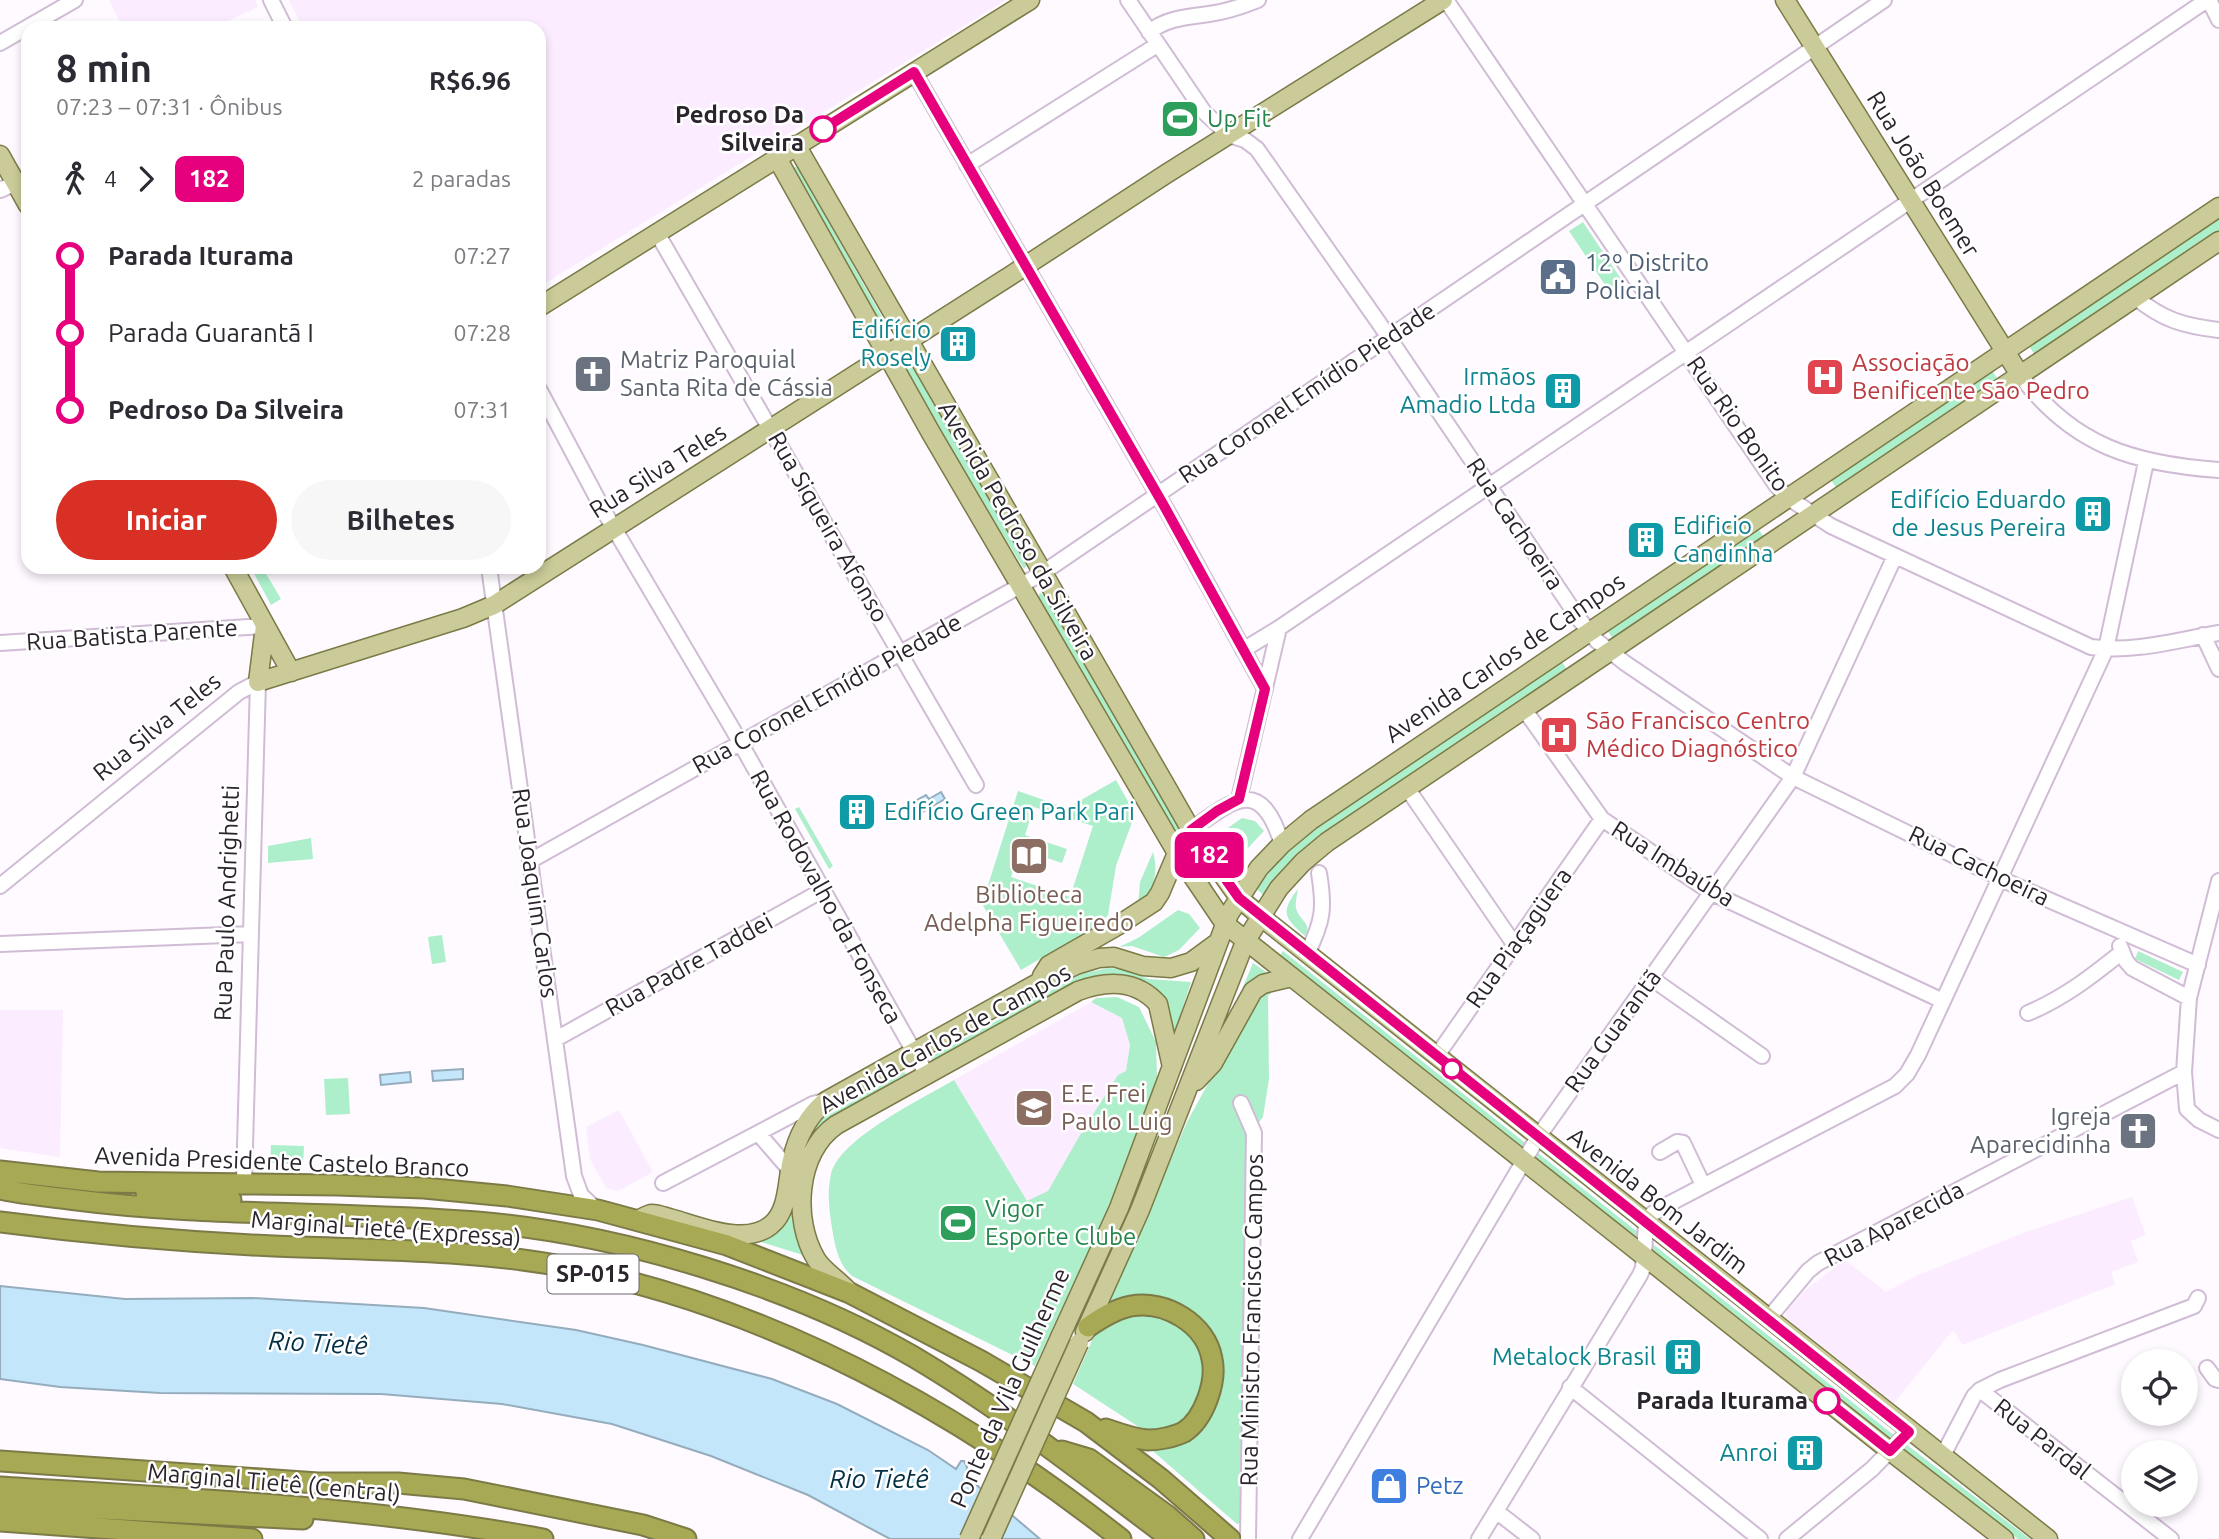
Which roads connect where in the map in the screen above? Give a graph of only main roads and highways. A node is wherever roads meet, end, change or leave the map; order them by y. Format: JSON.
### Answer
{"nodes":[{"id":1,"x":1030,"y":0,"type":"edge"},
{"id":2,"x":1445,"y":0,"type":"edge"},
{"id":3,"x":1785,"y":0,"type":"edge"},
{"id":4,"x":796,"y":145,"type":"junction"},
{"id":5,"x":0,"y":155,"type":"edge"},
{"id":6,"x":777,"y":158,"type":"junction"},
{"id":7,"x":8,"y":187,"type":"edge"},
{"id":8,"x":2219,"y":207,"type":"edge"},
{"id":9,"x":2219,"y":241,"type":"edge"},
{"id":10,"x":546,"y":303,"type":"edge"},
{"id":11,"x":908,"y":341,"type":"junction"},
{"id":12,"x":2005,"y":351,"type":"junction"},
{"id":13,"x":888,"y":354,"type":"junction"},
{"id":14,"x":2020,"y":375,"type":"junction"},
{"id":15,"x":546,"y":571,"type":"edge"},
{"id":16,"x":237,"y":574,"type":"edge"},
{"id":17,"x":542,"y":574,"type":"edge"},
{"id":18,"x":265,"y":626,"type":"junction"},
{"id":19,"x":291,"y":672,"type":"junction"},
{"id":20,"x":258,"y":682,"type":"joint"},
{"id":21,"x":1177,"y":853,"type":"junction"},
{"id":22,"x":1239,"y":898,"type":"junction"},
{"id":23,"x":1260,"y":916,"type":"junction"},
{"id":24,"x":1225,"y":924,"type":"junction"},
{"id":25,"x":1245,"y":942,"type":"junction"},
{"id":26,"x":1216,"y":943,"type":"junction"},
{"id":27,"x":1292,"y":977,"type":"junction"},
{"id":28,"x":1036,"y":984,"type":"junction"},
{"id":29,"x":1172,"y":1067,"type":"junction"},
{"id":30,"x":1189,"y":1089,"type":"junction"},
{"id":31,"x":0,"y":1171,"type":"edge"},
{"id":32,"x":98,"y":1182,"type":"junction"},
{"id":33,"x":0,"y":1189,"type":"edge"},
{"id":34,"x":0,"y":1209,"type":"edge"},
{"id":35,"x":390,"y":1217,"type":"junction"},
{"id":36,"x":638,"y":1220,"type":"junction"},
{"id":37,"x":0,"y":1222,"type":"edge"},
{"id":38,"x":181,"y":1241,"type":"junction"},
{"id":39,"x":850,"y":1293,"type":"junction"},
{"id":40,"x":1083,"y":1335,"type":"junction"},
{"id":41,"x":1086,"y":1422,"type":"junction"},
{"id":42,"x":1050,"y":1447,"type":"junction"},
{"id":43,"x":0,"y":1461,"type":"edge"},
{"id":44,"x":0,"y":1488,"type":"edge"},
{"id":45,"x":0,"y":1504,"type":"edge"},
{"id":46,"x":340,"y":1510,"type":"junction"},
{"id":47,"x":0,"y":1521,"type":"edge"},
{"id":48,"x":213,"y":1538,"type":"edge"},
{"id":49,"x":241,"y":1539,"type":"edge"},
{"id":50,"x":252,"y":1539,"type":"edge"},
{"id":51,"x":543,"y":1539,"type":"edge"},
{"id":52,"x":686,"y":1539,"type":"edge"},
{"id":53,"x":969,"y":1539,"type":"edge"},
{"id":54,"x":991,"y":1539,"type":"edge"},
{"id":55,"x":1121,"y":1539,"type":"edge"},
{"id":56,"x":1171,"y":1539,"type":"edge"},
{"id":57,"x":1194,"y":1539,"type":"edge"},
{"id":58,"x":1230,"y":1539,"type":"edge"},
{"id":59,"x":2004,"y":1539,"type":"edge"},
{"id":60,"x":2048,"y":1539,"type":"edge"}],
"edges":[{"from":1,"to":4,"type":"main road"},
{"from":2,"to":11,"type":"main road","name":"Rua Silva Teles"},
{"from":3,"to":12,"type":"main road","name":"Rua João Boemer"},
{"from":4,"to":6,"type":"main road"},
{"from":4,"to":11,"type":"main road","name":"Avenida Pedroso da Silveira"},
{"from":5,"to":7,"type":"main road"},
{"from":6,"to":10,"type":"main road"},
{"from":6,"to":13,"type":"main road","name":"Avenida Pedroso da Silveira"},
{"from":8,"to":12,"type":"main road","name":"Avenida Carlos de Campos"},
{"from":9,"to":14,"type":"main road"},
{"from":11,"to":13,"type":"main road","name":"Rua Silva Teles"},
{"from":11,"to":22,"type":"main road","name":"Avenida Pedroso da Silveira"},
{"from":12,"to":14,"type":"main road","name":"Rua João Boemer"},
{"from":12,"to":22,"type":"main road","name":"Avenida Carlos de Campos"},
{"from":13,"to":15,"type":"main road","name":"Rua Silva Teles"},
{"from":13,"to":21,"type":"main road","name":"Avenida Pedroso da Silveira"},
{"from":14,"to":23,"type":"main road"},
{"from":16,"to":18,"type":"main road"},
{"from":17,"to":19,"type":"main road","name":"Rua Silva Teles"},
{"from":18,"to":19,"type":"main road"},
{"from":18,"to":20,"type":"main road","name":"Rua Paulo Andrighetti"},
{"from":19,"to":20,"type":"main road","name":"Rua Silva Teles"},
{"from":21,"to":24,"type":"main road","name":"Avenida Pedroso da Silveira"},
{"from":21,"to":28,"type":"main road"},
{"from":22,"to":23,"type":"main road","name":"Avenida Bom Jardim"},
{"from":22,"to":24,"type":"main road","name":"Avenida Carlos de Campos"},
{"from":23,"to":25,"type":"main road"},
{"from":23,"to":60,"type":"main road","name":"Avenida Bom Jardim"},
{"from":24,"to":25,"type":"main road","name":"Avenida Bom Jardim"},
{"from":24,"to":26,"type":"main road","name":"Avenida Carlos de Campos"},
{"from":25,"to":27,"type":"main road","name":"Avenida Bom Jardim"},
{"from":25,"to":30,"type":"main road","name":"Ponte da Vila Guilherme"},
{"from":26,"to":28,"type":"main road","name":"Avenida Carlos de Campos"},
{"from":26,"to":29,"type":"main road","name":"Ponte da Vila Guilherme"},
{"from":27,"to":30,"type":"main road"},
{"from":27,"to":59,"type":"main road","name":"Avenida Bom Jardim"},
{"from":28,"to":36,"type":"main road","name":"Avenida Carlos de Campos"},
{"from":29,"to":39,"type":"main road","name":"Avenida Carlos de Campos"},
{"from":29,"to":53,"type":"main road","name":"Ponte da Vila Guilherme","bridge":true},
{"from":30,"to":40,"type":"main road","name":"Ponte da Vila Guilherme"},
{"from":31,"to":32,"type":"highway","name":"Avenida Presidente Castelo Branco"},
{"from":32,"to":35,"type":"highway"},
{"from":32,"to":36,"type":"highway","name":"Avenida Presidente Castelo Branco"},
{"from":33,"to":35,"type":"highway"},
{"from":34,"to":38,"type":"highway"},
{"from":35,"to":42,"type":"highway"},
{"from":36,"to":39,"type":"highway","name":"Avenida Presidente Castelo Branco"},
{"from":37,"to":38,"type":"highway","name":"Marginal Tietê (Expressa)","number":"SP-015"},
{"from":38,"to":55,"type":"highway","name":"Marginal Tietê (Expressa)","number":"SP-015"},
{"from":39,"to":41,"type":"highway","name":"Avenida Presidente Castelo Branco"},
{"from":40,"to":41,"type":"highway"},
{"from":40,"to":54,"type":"main road","name":"Ponte da Vila Guilherme","bridge":true},
{"from":41,"to":58,"type":"highway","name":"Avenida Presidente Castelo Branco"},
{"from":42,"to":56,"type":"highway"},
{"from":42,"to":57,"type":"highway"},
{"from":43,"to":52,"type":"highway"},
{"from":44,"to":46,"type":"highway","name":"Marginal Tietê (Central)"},
{"from":45,"to":46,"type":"highway"},
{"from":46,"to":51,"type":"highway","name":"Marginal Tietê (Central)"},
{"from":47,"to":48,"type":"highway"},
{"from":48,"to":49,"type":"highway"},
{"from":49,"to":50,"type":"highway"}]}
